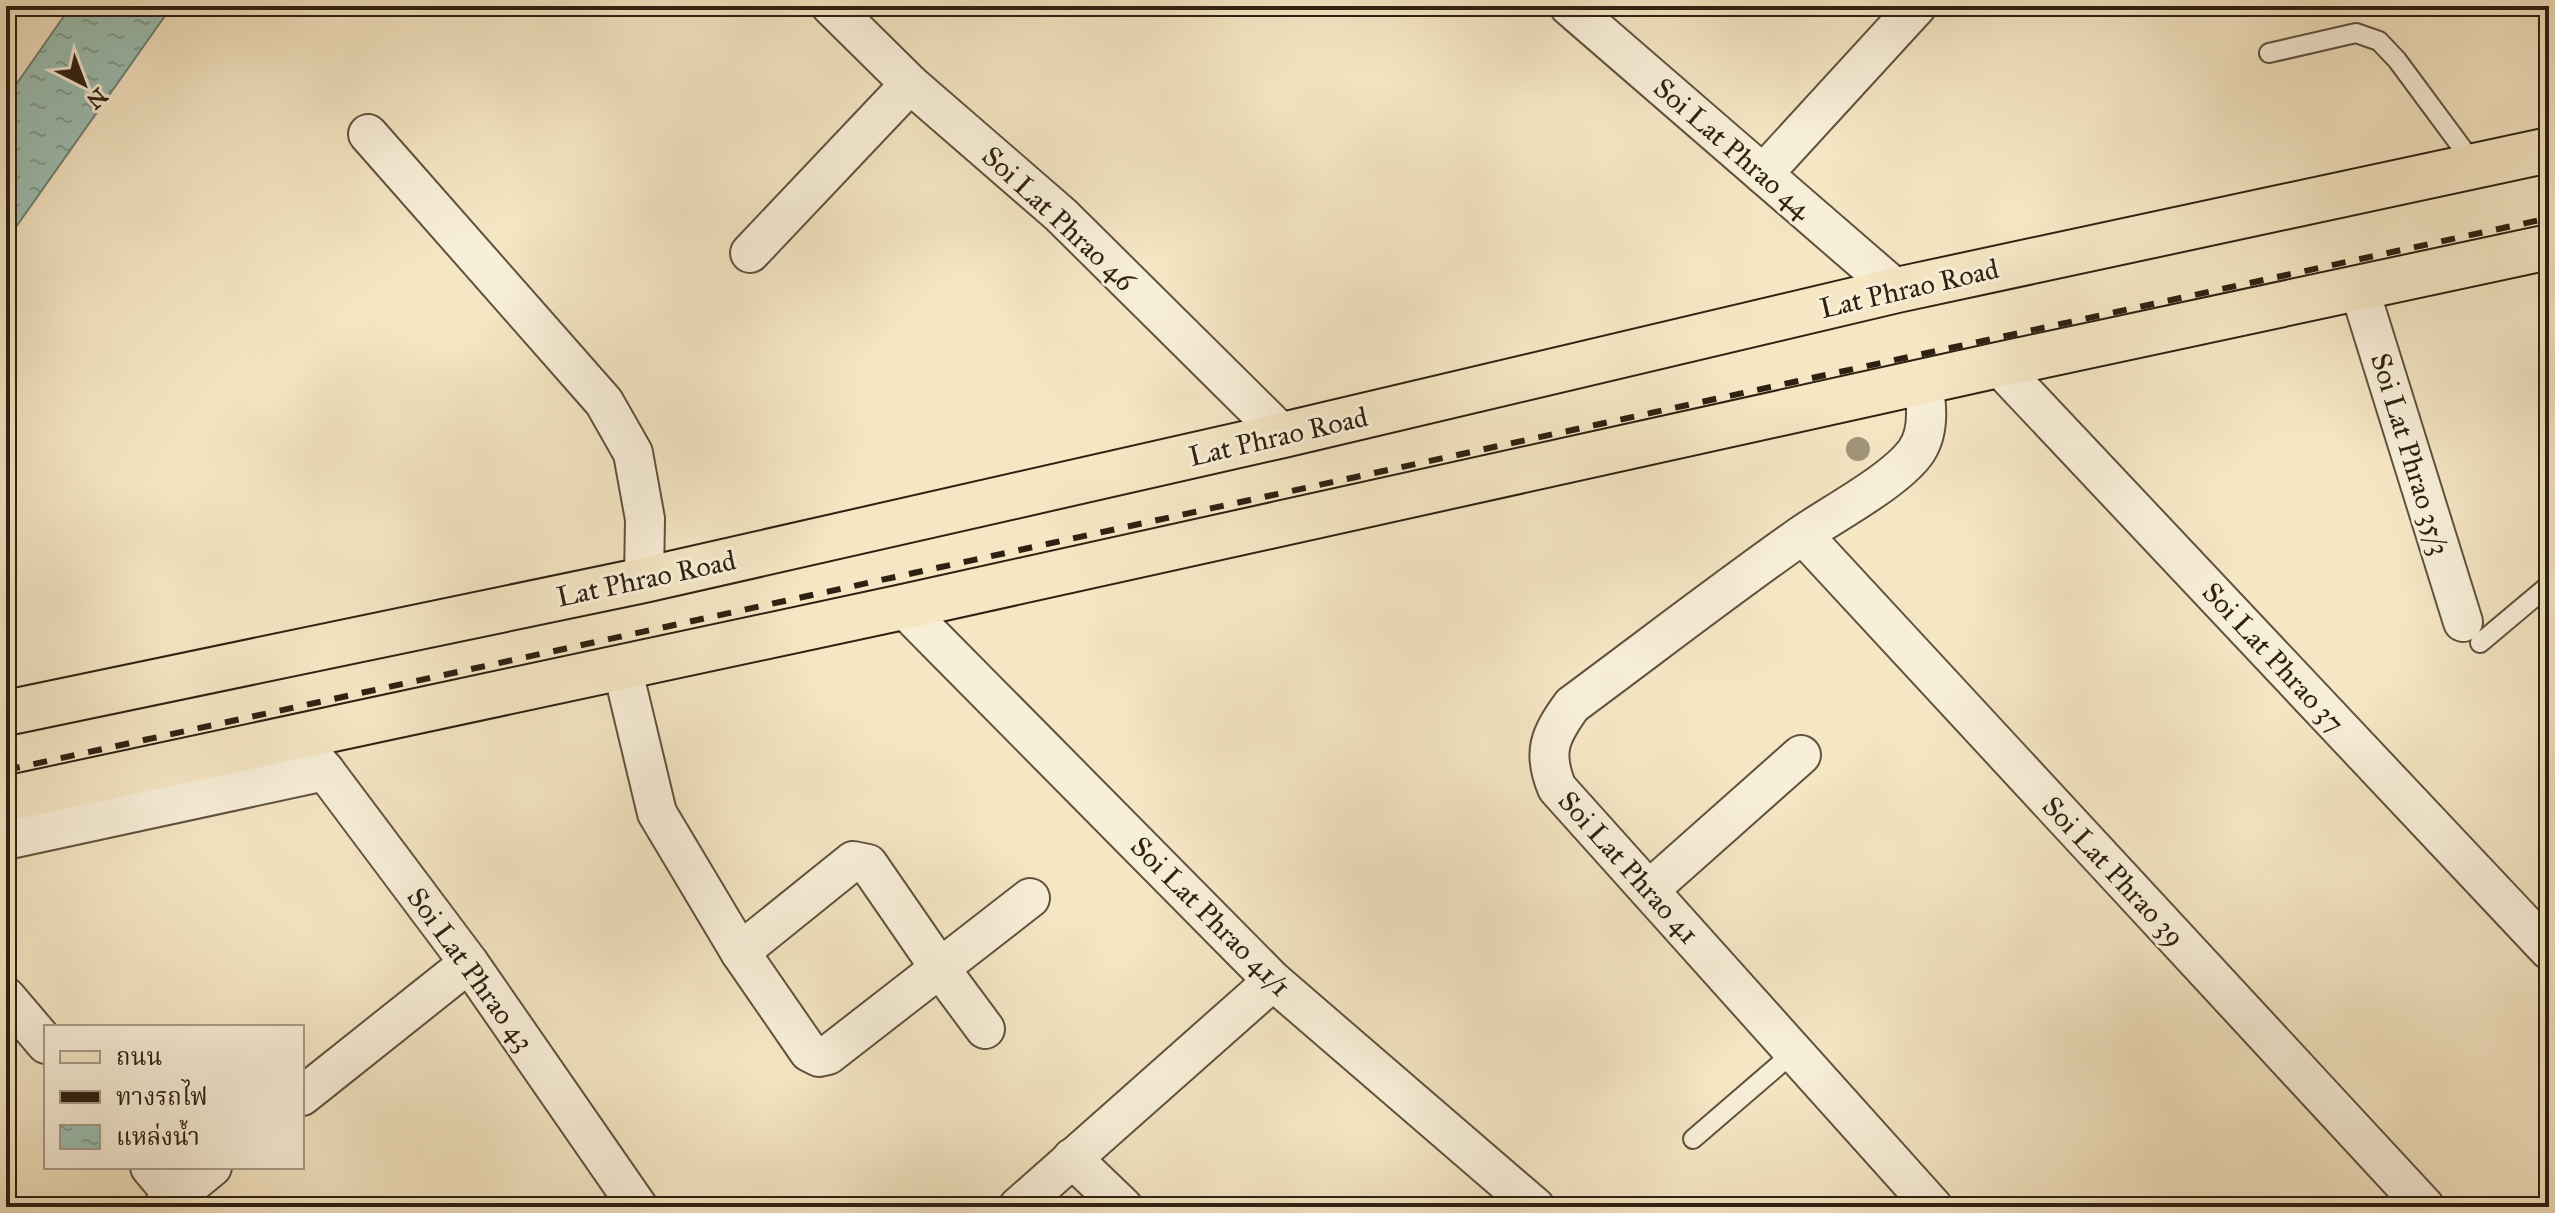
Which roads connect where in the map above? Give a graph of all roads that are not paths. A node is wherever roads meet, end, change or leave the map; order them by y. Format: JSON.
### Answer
{"nodes":[{"id":1,"x":831,"y":6,"type":"edge"},
{"id":2,"x":1569,"y":6,"type":"edge"},
{"id":3,"x":1902,"y":11,"type":"edge"},
{"id":4,"x":2269,"y":53,"type":"dead end"},
{"id":5,"x":910,"y":84,"type":"junction"},
{"id":6,"x":368,"y":134,"type":"dead end"},
{"id":7,"x":2549,"y":150,"type":"edge"},
{"id":8,"x":2476,"y":166,"type":"junction"},
{"id":9,"x":1763,"y":174,"type":"junction"},
{"id":10,"x":2549,"y":247,"type":"edge"},
{"id":11,"x":750,"y":253,"type":"dead end"},
{"id":12,"x":2359,"y":288,"type":"junction"},
{"id":13,"x":1897,"y":290,"type":"junction"},
{"id":14,"x":1998,"y":365,"type":"junction"},
{"id":15,"x":1923,"y":383,"type":"junction"},
{"id":16,"x":1283,"y":435,"type":"junction"},
{"id":17,"x":1803,"y":535,"type":"junction"},
{"id":18,"x":644,"y":580,"type":"junction"},
{"id":19,"x":2549,"y":585,"type":"edge"},
{"id":20,"x":903,"y":607,"type":"junction"},
{"id":21,"x":2472,"y":632,"type":"joint"},
{"id":22,"x":622,"y":667,"type":"junction"},
{"id":23,"x":6,"y":713,"type":"edge"},
{"id":24,"x":296,"y":736,"type":"junction"},
{"id":25,"x":1801,"y":755,"type":"dead end"},
{"id":26,"x":325,"y":771,"type":"junction"},
{"id":27,"x":6,"y":799,"type":"edge"},
{"id":28,"x":6,"y":840,"type":"edge"},
{"id":29,"x":1649,"y":890,"type":"junction"},
{"id":30,"x":1030,"y":898,"type":"dead end"},
{"id":31,"x":2549,"y":950,"type":"edge"},
{"id":32,"x":740,"y":952,"type":"junction"},
{"id":33,"x":469,"y":963,"type":"junction"},
{"id":34,"x":939,"y":967,"type":"junction"},
{"id":35,"x":1273,"y":981,"type":"junction"},
{"id":36,"x":6,"y":997,"type":"edge"},
{"id":37,"x":985,"y":1029,"type":"dead end"},
{"id":38,"x":44,"y":1042,"type":"edge"},
{"id":39,"x":1794,"y":1052,"type":"junction"},
{"id":40,"x":304,"y":1094,"type":"edge"},
{"id":41,"x":1693,"y":1139,"type":"dead end"},
{"id":42,"x":1072,"y":1158,"type":"junction"},
{"id":43,"x":151,"y":1169,"type":"edge"},
{"id":44,"x":210,"y":1169,"type":"edge"},
{"id":45,"x":169,"y":1202,"type":"edge"},
{"id":46,"x":638,"y":1207,"type":"edge"},
{"id":47,"x":1018,"y":1207,"type":"edge"},
{"id":48,"x":1123,"y":1207,"type":"edge"},
{"id":49,"x":1535,"y":1207,"type":"edge"},
{"id":50,"x":1933,"y":1207,"type":"edge"},
{"id":51,"x":2425,"y":1207,"type":"edge"}],
"edges":[{"from":1,"to":5,"type":"street","name":"Soi Lat Phrao 46"},
{"from":2,"to":9,"type":"street","name":"Soi Lat Phrao 44"},
{"from":3,"to":9,"type":"street"},
{"from":4,"to":8,"type":"lane"},
{"from":5,"to":11,"type":"street"},
{"from":5,"to":16,"type":"street","name":"Soi Lat Phrao 46"},
{"from":6,"to":18,"type":"street"},
{"from":7,"to":8,"type":"main road","name":"Lat Phrao Road"},
{"from":8,"to":13,"type":"main road","name":"Lat Phrao Road"},
{"from":9,"to":13,"type":"street","name":"Soi Lat Phrao 44"},
{"from":10,"to":12,"type":"main road"},
{"from":12,"to":14,"type":"main road"},
{"from":12,"to":21,"type":"street","name":"Soi Lat Phrao 35/3"},
{"from":13,"to":16,"type":"main road","name":"Lat Phrao Road"},
{"from":14,"to":15,"type":"main road"},
{"from":14,"to":31,"type":"street","name":"Soi Lat Phrao 37"},
{"from":15,"to":17,"type":"street","name":"Soi Lat Phrao 41"},
{"from":15,"to":20,"type":"main road"},
{"from":16,"to":18,"type":"main road","name":"Lat Phrao Road"},
{"from":17,"to":29,"type":"street","name":"Soi Lat Phrao 41"},
{"from":17,"to":51,"type":"street","name":"Soi Lat Phrao 39"},
{"from":18,"to":23,"type":"main road","name":"Lat Phrao Road"},
{"from":19,"to":21,"type":"lane"},
{"from":20,"to":22,"type":"main road"},
{"from":20,"to":35,"type":"street","name":"Soi Lat Phrao 41/1"},
{"from":22,"to":24,"type":"main road"},
{"from":22,"to":32,"type":"street"},
{"from":24,"to":26,"type":"street","name":"Soi Lat Phrao 43"},
{"from":24,"to":27,"type":"main road"},
{"from":25,"to":29,"type":"street"},
{"from":26,"to":28,"type":"street"},
{"from":26,"to":33,"type":"street","name":"Soi Lat Phrao 43"},
{"from":29,"to":39,"type":"street","name":"Soi Lat Phrao 41"},
{"from":30,"to":34,"type":"street"},
{"from":32,"to":34,"type":"street"},
{"from":32,"to":34,"type":"street"},
{"from":33,"to":40,"type":"street"},
{"from":33,"to":46,"type":"street","name":"Soi Lat Phrao 43"},
{"from":34,"to":37,"type":"street"},
{"from":35,"to":42,"type":"street"},
{"from":35,"to":49,"type":"street","name":"Soi Lat Phrao 41/1"},
{"from":36,"to":38,"type":"street"},
{"from":39,"to":41,"type":"lane"},
{"from":39,"to":50,"type":"street","name":"Soi Lat Phrao 41"},
{"from":42,"to":47,"type":"street"},
{"from":42,"to":48,"type":"street"},
{"from":43,"to":45,"type":"street"},
{"from":44,"to":45,"type":"street"}]}
